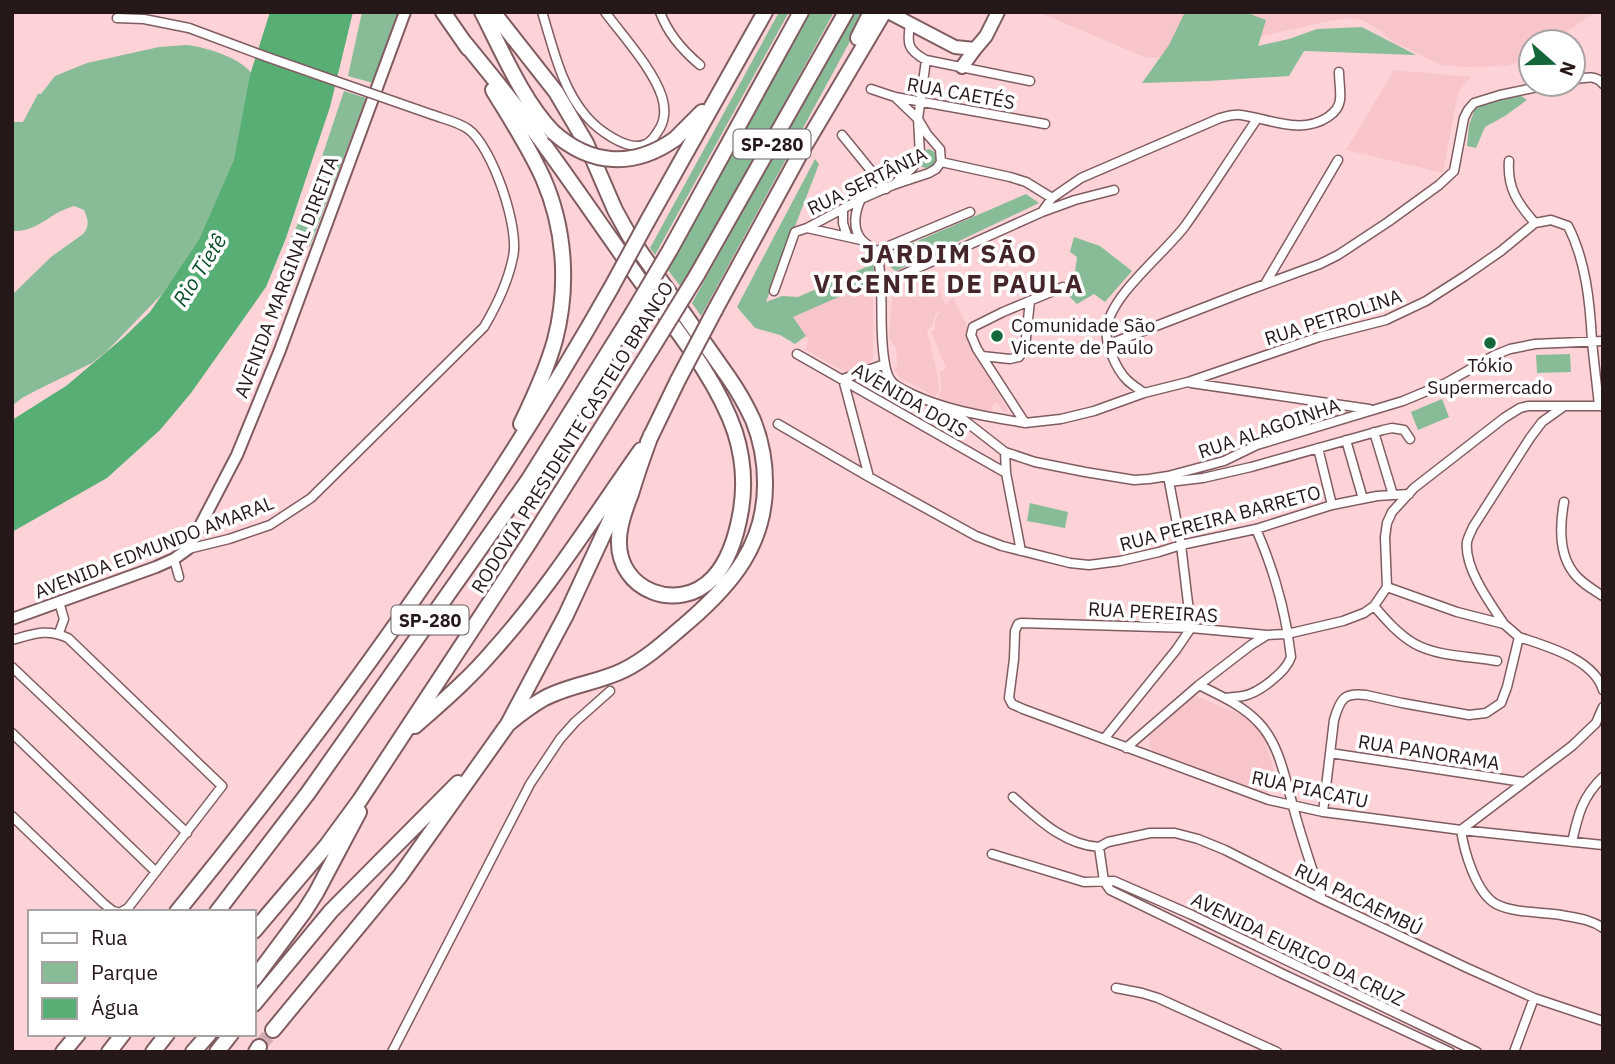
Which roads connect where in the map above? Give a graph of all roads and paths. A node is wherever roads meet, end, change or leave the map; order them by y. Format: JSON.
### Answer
{"nodes":[{"id":1,"x":405,"y":12,"type":"edge"},
{"id":2,"x":443,"y":12,"type":"edge"},
{"id":3,"x":481,"y":12,"type":"edge"},
{"id":4,"x":493,"y":12,"type":"edge"},
{"id":5,"x":542,"y":12,"type":"edge"},
{"id":6,"x":605,"y":12,"type":"edge"},
{"id":7,"x":660,"y":12,"type":"edge"},
{"id":8,"x":765,"y":12,"type":"edge"},
{"id":9,"x":801,"y":12,"type":"edge"},
{"id":10,"x":846,"y":12,"type":"edge"},
{"id":11,"x":871,"y":12,"type":"edge"},
{"id":12,"x":998,"y":12,"type":"edge"},
{"id":13,"x":896,"y":17,"type":"edge"},
{"id":14,"x":117,"y":18,"type":"dead end"},
{"id":15,"x":461,"y":38,"type":"junction"},
{"id":16,"x":955,"y":47,"type":"junction"},
{"id":17,"x":975,"y":50,"type":"junction"},
{"id":18,"x":926,"y":60,"type":"junction"},
{"id":19,"x":738,"y":62,"type":"junction"},
{"id":20,"x":700,"y":65,"type":"dead end"},
{"id":21,"x":962,"y":67,"type":"junction"},
{"id":22,"x":1339,"y":72,"type":"dead end"},
{"id":23,"x":1587,"y":78,"type":"edge"},
{"id":24,"x":1030,"y":81,"type":"dead end"},
{"id":25,"x":1603,"y":84,"type":"edge"},
{"id":26,"x":871,"y":89,"type":"dead end"},
{"id":27,"x":1517,"y":91,"type":"edge"},
{"id":28,"x":895,"y":97,"type":"junction"},
{"id":29,"x":920,"y":101,"type":"junction"},
{"id":30,"x":918,"y":119,"type":"junction"},
{"id":31,"x":1257,"y":119,"type":"junction"},
{"id":32,"x":1045,"y":124,"type":"dead end"},
{"id":33,"x":842,"y":135,"type":"dead end"},
{"id":34,"x":801,"y":152,"type":"junction"},
{"id":35,"x":1338,"y":160,"type":"dead end"},
{"id":36,"x":941,"y":162,"type":"junction"},
{"id":37,"x":1509,"y":162,"type":"dead end"},
{"id":38,"x":890,"y":187,"type":"junction"},
{"id":39,"x":1114,"y":190,"type":"dead end"},
{"id":40,"x":1052,"y":198,"type":"junction"},
{"id":41,"x":862,"y":199,"type":"junction"},
{"id":42,"x":843,"y":210,"type":"junction"},
{"id":43,"x":970,"y":212,"type":"dead end"},
{"id":44,"x":1042,"y":212,"type":"junction"},
{"id":45,"x":1535,"y":223,"type":"junction"},
{"id":46,"x":807,"y":228,"type":"junction"},
{"id":47,"x":847,"y":236,"type":"junction"},
{"id":48,"x":861,"y":240,"type":"junction"},
{"id":49,"x":877,"y":251,"type":"junction"},
{"id":50,"x":882,"y":284,"type":"junction"},
{"id":51,"x":1265,"y":284,"type":"junction"},
{"id":52,"x":1063,"y":287,"type":"dead end"},
{"id":53,"x":774,"y":291,"type":"dead end"},
{"id":54,"x":1030,"y":301,"type":"junction"},
{"id":55,"x":1603,"y":341,"type":"edge"},
{"id":56,"x":1592,"y":342,"type":"junction"},
{"id":57,"x":1107,"y":345,"type":"junction"},
{"id":58,"x":797,"y":354,"type":"dead end"},
{"id":59,"x":982,"y":356,"type":"junction"},
{"id":60,"x":885,"y":365,"type":"junction"},
{"id":61,"x":843,"y":379,"type":"junction"},
{"id":62,"x":1188,"y":383,"type":"junction"},
{"id":63,"x":1144,"y":393,"type":"junction"},
{"id":64,"x":1564,"y":406,"type":"junction"},
{"id":65,"x":1601,"y":406,"type":"edge"},
{"id":66,"x":949,"y":409,"type":"junction"},
{"id":67,"x":1373,"y":410,"type":"junction"},
{"id":68,"x":1025,"y":423,"type":"junction"},
{"id":69,"x":778,"y":424,"type":"dead end"},
{"id":70,"x":1374,"y":432,"type":"junction"},
{"id":71,"x":652,"y":435,"type":"junction"},
{"id":72,"x":1410,"y":439,"type":"dead end"},
{"id":73,"x":1346,"y":440,"type":"junction"},
{"id":74,"x":1318,"y":447,"type":"junction"},
{"id":75,"x":1005,"y":452,"type":"junction"},
{"id":76,"x":1224,"y":461,"type":"junction"},
{"id":77,"x":501,"y":470,"type":"junction"},
{"id":78,"x":1006,"y":472,"type":"junction"},
{"id":79,"x":1227,"y":473,"type":"junction"},
{"id":80,"x":869,"y":477,"type":"junction"},
{"id":81,"x":1168,"y":479,"type":"junction"},
{"id":82,"x":1409,"y":494,"type":"junction"},
{"id":83,"x":1393,"y":495,"type":"junction"},
{"id":84,"x":1363,"y":499,"type":"junction"},
{"id":85,"x":1564,"y":502,"type":"dead end"},
{"id":86,"x":1332,"y":505,"type":"junction"},
{"id":87,"x":1256,"y":529,"type":"junction"},
{"id":88,"x":1181,"y":545,"type":"junction"},
{"id":89,"x":188,"y":549,"type":"junction"},
{"id":90,"x":1021,"y":551,"type":"junction"},
{"id":91,"x":174,"y":559,"type":"junction"},
{"id":92,"x":179,"y":577,"type":"dead end"},
{"id":93,"x":1387,"y":587,"type":"junction"},
{"id":94,"x":1603,"y":596,"type":"edge"},
{"id":95,"x":59,"y":602,"type":"junction"},
{"id":96,"x":1374,"y":606,"type":"junction"},
{"id":97,"x":12,"y":619,"type":"edge"},
{"id":98,"x":1504,"y":624,"type":"junction"},
{"id":99,"x":1191,"y":628,"type":"junction"},
{"id":100,"x":59,"y":633,"type":"junction"},
{"id":101,"x":1287,"y":634,"type":"junction"},
{"id":102,"x":1267,"y":635,"type":"junction"},
{"id":103,"x":1519,"y":637,"type":"junction"},
{"id":104,"x":12,"y":640,"type":"edge"},
{"id":105,"x":1497,"y":661,"type":"dead end"},
{"id":106,"x":12,"y":667,"type":"edge"},
{"id":107,"x":1199,"y":685,"type":"junction"},
{"id":108,"x":1603,"y":690,"type":"edge"},
{"id":109,"x":610,"y":691,"type":"dead end"},
{"id":110,"x":1224,"y":698,"type":"junction"},
{"id":111,"x":1603,"y":707,"type":"edge"},
{"id":112,"x":1023,"y":709,"type":"joint"},
{"id":113,"x":508,"y":724,"type":"junction"},
{"id":114,"x":12,"y":733,"type":"edge"},
{"id":115,"x":1104,"y":739,"type":"junction"},
{"id":116,"x":396,"y":745,"type":"junction"},
{"id":117,"x":1126,"y":747,"type":"junction"},
{"id":118,"x":488,"y":752,"type":"junction"},
{"id":119,"x":1330,"y":753,"type":"junction"},
{"id":120,"x":1603,"y":777,"type":"edge"},
{"id":121,"x":1523,"y":782,"type":"junction"},
{"id":122,"x":1013,"y":797,"type":"dead end"},
{"id":123,"x":1293,"y":806,"type":"junction"},
{"id":124,"x":1323,"y":811,"type":"junction"},
{"id":125,"x":12,"y":816,"type":"edge"},
{"id":126,"x":1461,"y":830,"type":"junction"},
{"id":127,"x":187,"y":833,"type":"junction"},
{"id":128,"x":1572,"y":842,"type":"junction"},
{"id":129,"x":1603,"y":845,"type":"edge"},
{"id":130,"x":1099,"y":847,"type":"junction"},
{"id":131,"x":992,"y":854,"type":"dead end"},
{"id":132,"x":156,"y":873,"type":"junction"},
{"id":133,"x":1104,"y":881,"type":"junction"},
{"id":134,"x":1322,"y":899,"type":"junction"},
{"id":135,"x":112,"y":910,"type":"edge"},
{"id":136,"x":124,"y":910,"type":"edge"},
{"id":137,"x":179,"y":910,"type":"edge"},
{"id":138,"x":219,"y":910,"type":"edge"},
{"id":139,"x":1603,"y":928,"type":"edge"},
{"id":140,"x":256,"y":929,"type":"edge"},
{"id":141,"x":1306,"y":970,"type":"junction"},
{"id":142,"x":256,"y":976,"type":"edge"},
{"id":143,"x":1301,"y":982,"type":"junction"},
{"id":144,"x":1116,"y":988,"type":"dead end"},
{"id":145,"x":1534,"y":998,"type":"junction"},
{"id":146,"x":256,"y":1002,"type":"edge"},
{"id":147,"x":1603,"y":1021,"type":"edge"},
{"id":148,"x":273,"y":1030,"type":"tunnel mouth"},
{"id":149,"x":76,"y":1036,"type":"edge"},
{"id":150,"x":121,"y":1036,"type":"edge"},
{"id":151,"x":165,"y":1036,"type":"edge"},
{"id":152,"x":207,"y":1036,"type":"edge"},
{"id":153,"x":229,"y":1036,"type":"edge"},
{"id":154,"x":63,"y":1052,"type":"edge"},
{"id":155,"x":109,"y":1052,"type":"edge"},
{"id":156,"x":153,"y":1052,"type":"edge"},
{"id":157,"x":193,"y":1052,"type":"edge"},
{"id":158,"x":217,"y":1052,"type":"edge"},
{"id":159,"x":392,"y":1052,"type":"edge"},
{"id":160,"x":1277,"y":1052,"type":"edge"},
{"id":161,"x":1450,"y":1052,"type":"edge"},
{"id":162,"x":1477,"y":1052,"type":"edge"},
{"id":163,"x":1514,"y":1052,"type":"edge"}],
"edges":[{"from":1,"to":89,"type":"main road","name":"AVENIDA MARGINAL DIREITA"},
{"from":2,"to":15,"type":"highway"},
{"from":3,"to":19,"type":"highway","bridge":true},
{"from":4,"to":113,"type":"highway"},
{"from":5,"to":6,"type":"street"},
{"from":7,"to":20,"type":"street"},
{"from":8,"to":19,"type":"highway"},
{"from":9,"to":138,"type":"highway","name":"RODOVIA PRESIDENTE CASTELO BRANCO","number":"SP-280","bridge":true},
{"from":10,"to":116,"type":"highway","name":"RODOVIA PRESIDENTE CASTELO BRANCO","number":"SP-280","bridge":true},
{"from":11,"to":34,"type":"highway"},
{"from":12,"to":17,"type":"main road"},
{"from":13,"to":16,"type":"main road"},
{"from":13,"to":18,"type":"street"},
{"from":13,"to":34,"type":"highway"},
{"from":14,"to":89,"type":"street","name":"AVENIDA EDMUNDO AMARAL","bridge":true},
{"from":15,"to":71,"type":"highway"},
{"from":15,"to":77,"type":"highway"},
{"from":16,"to":17,"type":"main road"},
{"from":16,"to":21,"type":"main road"},
{"from":17,"to":21,"type":"main road"},
{"from":18,"to":21,"type":"street"},
{"from":18,"to":29,"type":"street"},
{"from":19,"to":77,"type":"highway","bridge":true},
{"from":21,"to":24,"type":"street"},
{"from":22,"to":31,"type":"street"},
{"from":23,"to":25,"type":"street"},
{"from":26,"to":28,"type":"street","name":"RUA CAETÉS"},
{"from":27,"to":51,"type":"street"},
{"from":28,"to":29,"type":"street","name":"RUA CAETÉS"},
{"from":28,"to":30,"type":"street","name":"RUA SERTÂNIA"},
{"from":29,"to":30,"type":"street"},
{"from":29,"to":32,"type":"street","name":"RUA CAETÉS"},
{"from":30,"to":36,"type":"street","name":"RUA SERTÂNIA"},
{"from":30,"to":38,"type":"street"},
{"from":31,"to":40,"type":"street"},
{"from":31,"to":57,"type":"street"},
{"from":33,"to":38,"type":"street"},
{"from":34,"to":71,"type":"highway","bridge":true},
{"from":35,"to":51,"type":"street"},
{"from":36,"to":38,"type":"street","name":"RUA SERTÂNIA"},
{"from":36,"to":40,"type":"street","name":"RUA SERTÂNIA"},
{"from":37,"to":45,"type":"street"},
{"from":38,"to":41,"type":"street","name":"RUA SERTÂNIA"},
{"from":39,"to":44,"type":"street"},
{"from":40,"to":44,"type":"street"},
{"from":41,"to":42,"type":"street","name":"RUA SERTÂNIA"},
{"from":41,"to":48,"type":"street"},
{"from":42,"to":46,"type":"street","name":"RUA SERTÂNIA"},
{"from":42,"to":47,"type":"street"},
{"from":43,"to":49,"type":"street"},
{"from":44,"to":50,"type":"street"},
{"from":45,"to":56,"type":"street"},
{"from":45,"to":62,"type":"street","name":"RUA PETROLINA"},
{"from":46,"to":47,"type":"street"},
{"from":46,"to":53,"type":"street"},
{"from":47,"to":48,"type":"street"},
{"from":48,"to":49,"type":"street"},
{"from":49,"to":50,"type":"street"},
{"from":50,"to":60,"type":"street"},
{"from":51,"to":57,"type":"street"},
{"from":52,"to":54,"type":"street"},
{"from":54,"to":59,"type":"street"},
{"from":54,"to":59,"type":"street"},
{"from":55,"to":56,"type":"street","name":"RUA ALAGOINHA"},
{"from":56,"to":65,"type":"street"},
{"from":56,"to":67,"type":"street","name":"RUA ALAGOINHA"},
{"from":57,"to":63,"type":"street"},
{"from":58,"to":61,"type":"street","name":"AVENIDA DOIS"},
{"from":59,"to":68,"type":"street"},
{"from":60,"to":61,"type":"street"},
{"from":60,"to":66,"type":"street"},
{"from":61,"to":78,"type":"street","name":"AVENIDA DOIS"},
{"from":61,"to":80,"type":"street"},
{"from":62,"to":63,"type":"street","name":"RUA PETROLINA"},
{"from":62,"to":67,"type":"street"},
{"from":63,"to":68,"type":"street","name":"RUA PETROLINA"},
{"from":64,"to":65,"type":"street"},
{"from":64,"to":82,"type":"street"},
{"from":64,"to":98,"type":"street"},
{"from":66,"to":68,"type":"street","name":"RUA PETROLINA"},
{"from":66,"to":75,"type":"street","name":"RUA ALAGOINHA"},
{"from":67,"to":76,"type":"street","name":"RUA ALAGOINHA"},
{"from":69,"to":80,"type":"street","name":"RUA PEREIRA BARRETO"},
{"from":70,"to":72,"type":"street"},
{"from":70,"to":73,"type":"street"},
{"from":70,"to":83,"type":"street"},
{"from":71,"to":113,"type":"highway"},
{"from":71,"to":116,"type":"highway"},
{"from":73,"to":74,"type":"street"},
{"from":73,"to":84,"type":"street"},
{"from":74,"to":79,"type":"street"},
{"from":74,"to":86,"type":"street"},
{"from":75,"to":78,"type":"street"},
{"from":75,"to":81,"type":"street","name":"RUA ALAGOINHA"},
{"from":76,"to":79,"type":"street"},
{"from":76,"to":81,"type":"street","name":"RUA ALAGOINHA"},
{"from":77,"to":137,"type":"highway"},
{"from":78,"to":90,"type":"street"},
{"from":79,"to":81,"type":"street"},
{"from":80,"to":90,"type":"street","name":"RUA PEREIRA BARRETO"},
{"from":81,"to":88,"type":"street"},
{"from":82,"to":83,"type":"street","name":"RUA PEREIRA BARRETO"},
{"from":82,"to":93,"type":"street"},
{"from":83,"to":84,"type":"street","name":"RUA PEREIRA BARRETO"},
{"from":84,"to":86,"type":"street","name":"RUA PEREIRA BARRETO"},
{"from":85,"to":94,"type":"street"},
{"from":86,"to":87,"type":"street","name":"RUA PEREIRA BARRETO"},
{"from":87,"to":88,"type":"street","name":"RUA PEREIRA BARRETO"},
{"from":87,"to":101,"type":"street"},
{"from":88,"to":90,"type":"street","name":"RUA PEREIRA BARRETO"},
{"from":88,"to":99,"type":"street"},
{"from":89,"to":91,"type":"main road","name":"AVENIDA EDMUNDO AMARAL"},
{"from":91,"to":92,"type":"street"},
{"from":91,"to":95,"type":"main road","name":"AVENIDA EDMUNDO AMARAL"},
{"from":93,"to":96,"type":"street"},
{"from":93,"to":98,"type":"street"},
{"from":95,"to":97,"type":"main road","name":"AVENIDA EDMUNDO AMARAL"},
{"from":95,"to":100,"type":"street"},
{"from":96,"to":101,"type":"street","name":"RUA PEREIRAS"},
{"from":96,"to":105,"type":"street"},
{"from":98,"to":103,"type":"street"},
{"from":99,"to":102,"type":"street","name":"RUA PEREIRAS"},
{"from":99,"to":112,"type":"street","name":"RUA PEREIRAS"},
{"from":99,"to":115,"type":"street"},
{"from":100,"to":104,"type":"street"},
{"from":100,"to":127,"type":"street"},
{"from":101,"to":102,"type":"street","name":"RUA PEREIRAS"},
{"from":101,"to":110,"type":"street"},
{"from":102,"to":107,"type":"street"},
{"from":103,"to":108,"type":"street"},
{"from":103,"to":119,"type":"street"},
{"from":106,"to":127,"type":"street"},
{"from":107,"to":110,"type":"street"},
{"from":107,"to":117,"type":"street"},
{"from":109,"to":159,"type":"street"},
{"from":110,"to":123,"type":"street"},
{"from":111,"to":121,"type":"street"},
{"from":112,"to":115,"type":"street","name":"RUA PIACATU"},
{"from":113,"to":118,"type":"highway"},
{"from":114,"to":132,"type":"street"},
{"from":115,"to":117,"type":"street","name":"RUA PIACATU"},
{"from":116,"to":140,"type":"highway","name":"RODOVIA PRESIDENTE CASTELO BRANCO","number":"SP-280"},
{"from":116,"to":142,"type":"highway"},
{"from":117,"to":123,"type":"street","name":"RUA PIACATU"},
{"from":118,"to":146,"type":"highway"},
{"from":118,"to":148,"type":"highway"},
{"from":119,"to":121,"type":"street","name":"RUA PANORAMA"},
{"from":119,"to":124,"type":"street"},
{"from":120,"to":128,"type":"street"},
{"from":121,"to":126,"type":"street"},
{"from":122,"to":130,"type":"street"},
{"from":123,"to":124,"type":"street","name":"RUA PIACATU"},
{"from":123,"to":134,"type":"street"},
{"from":124,"to":126,"type":"street","name":"RUA PIACATU"},
{"from":125,"to":135,"type":"street"},
{"from":126,"to":128,"type":"street","name":"RUA PIACATU"},
{"from":126,"to":139,"type":"street"},
{"from":127,"to":132,"type":"street"},
{"from":128,"to":129,"type":"street","name":"RUA PIACATU"},
{"from":130,"to":133,"type":"street"},
{"from":130,"to":134,"type":"street","name":"RUA PACAEMBÚ"},
{"from":131,"to":133,"type":"street","name":"AVENIDA EURICO DA CRUZ"},
{"from":132,"to":136,"type":"street"},
{"from":133,"to":141,"type":"street","name":"AVENIDA EURICO DA CRUZ"},
{"from":133,"to":143,"type":"street","name":"AVENIDA EURICO DA CRUZ"},
{"from":134,"to":145,"type":"street","name":"RUA PACAEMBÚ"},
{"from":141,"to":143,"type":"street"},
{"from":141,"to":162,"type":"street","name":"AVENIDA EURICO DA CRUZ"},
{"from":143,"to":161,"type":"street","name":"AVENIDA EURICO DA CRUZ"},
{"from":144,"to":160,"type":"street"},
{"from":145,"to":147,"type":"street","name":"RUA PACAEMBÚ"},
{"from":145,"to":163,"type":"street"},
{"from":149,"to":154,"type":"highway"},
{"from":150,"to":155,"type":"highway"},
{"from":151,"to":156,"type":"highway"},
{"from":152,"to":157,"type":"highway"},
{"from":153,"to":158,"type":"highway"}]}
